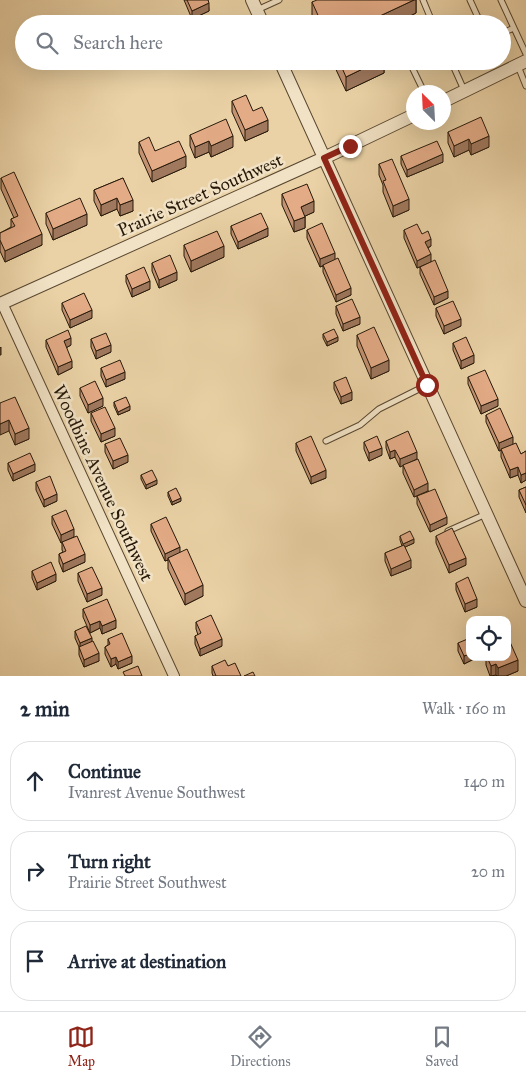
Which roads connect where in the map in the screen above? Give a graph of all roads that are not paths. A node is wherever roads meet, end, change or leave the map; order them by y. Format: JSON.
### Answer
{"nodes":[{"id":1,"x":280,"y":0,"type":"edge"},
{"id":2,"x":423,"y":0,"type":"edge"},
{"id":3,"x":470,"y":0,"type":"edge"},
{"id":4,"x":502,"y":0,"type":"edge"},
{"id":5,"x":254,"y":5,"type":"edge"},
{"id":6,"x":429,"y":15,"type":"edge"},
{"id":7,"x":477,"y":15,"type":"edge"},
{"id":8,"x":508,"y":15,"type":"edge"},
{"id":9,"x":511,"y":21,"type":"edge"},
{"id":10,"x":514,"y":28,"type":"junction"},
{"id":11,"x":511,"y":29,"type":"edge"},
{"id":12,"x":526,"y":54,"type":"edge"},
{"id":13,"x":522,"y":63,"type":"edge"},
{"id":14,"x":284,"y":70,"type":"edge"},
{"id":15,"x":413,"y":70,"type":"edge"},
{"id":16,"x":454,"y":70,"type":"edge"},
{"id":17,"x":508,"y":70,"type":"edge"},
{"id":18,"x":421,"y":85,"type":"edge"},
{"id":19,"x":526,"y":86,"type":"edge"},
{"id":20,"x":464,"y":91,"type":"junction"},
{"id":21,"x":451,"y":98,"type":"edge"},
{"id":22,"x":406,"y":119,"type":"edge"},
{"id":23,"x":324,"y":158,"type":"junction"},
{"id":24,"x":1,"y":304,"type":"edge"},
{"id":25,"x":427,"y":385,"type":"junction"},
{"id":26,"x":326,"y":441,"type":"dead end"},
{"id":27,"x":486,"y":514,"type":"junction"},
{"id":28,"x":444,"y":532,"type":"edge"},
{"id":29,"x":526,"y":601,"type":"edge"},
{"id":30,"x":174,"y":676,"type":"edge"}],
"edges":[{"from":1,"to":5,"type":"lane"},
{"from":2,"to":6,"type":"lane"},
{"from":3,"to":7,"type":"lane"},
{"from":4,"to":8,"type":"lane"},
{"from":9,"to":10,"type":"lane"},
{"from":10,"to":11,"type":"lane"},
{"from":10,"to":12,"type":"lane"},
{"from":13,"to":19,"type":"lane"},
{"from":14,"to":23,"type":"street"},
{"from":15,"to":18,"type":"lane"},
{"from":16,"to":20,"type":"lane"},
{"from":17,"to":20,"type":"street"},
{"from":20,"to":21,"type":"street"},
{"from":22,"to":23,"type":"street","name":"Prairie Street Southwest"},
{"from":23,"to":24,"type":"street","name":"Prairie Street Southwest"},
{"from":23,"to":25,"type":"street"},
{"from":24,"to":30,"type":"street","name":"Woodbine Avenue Southwest"},
{"from":25,"to":26,"type":"lane"},
{"from":25,"to":27,"type":"street"},
{"from":27,"to":28,"type":"lane"},
{"from":27,"to":29,"type":"street"}]}
